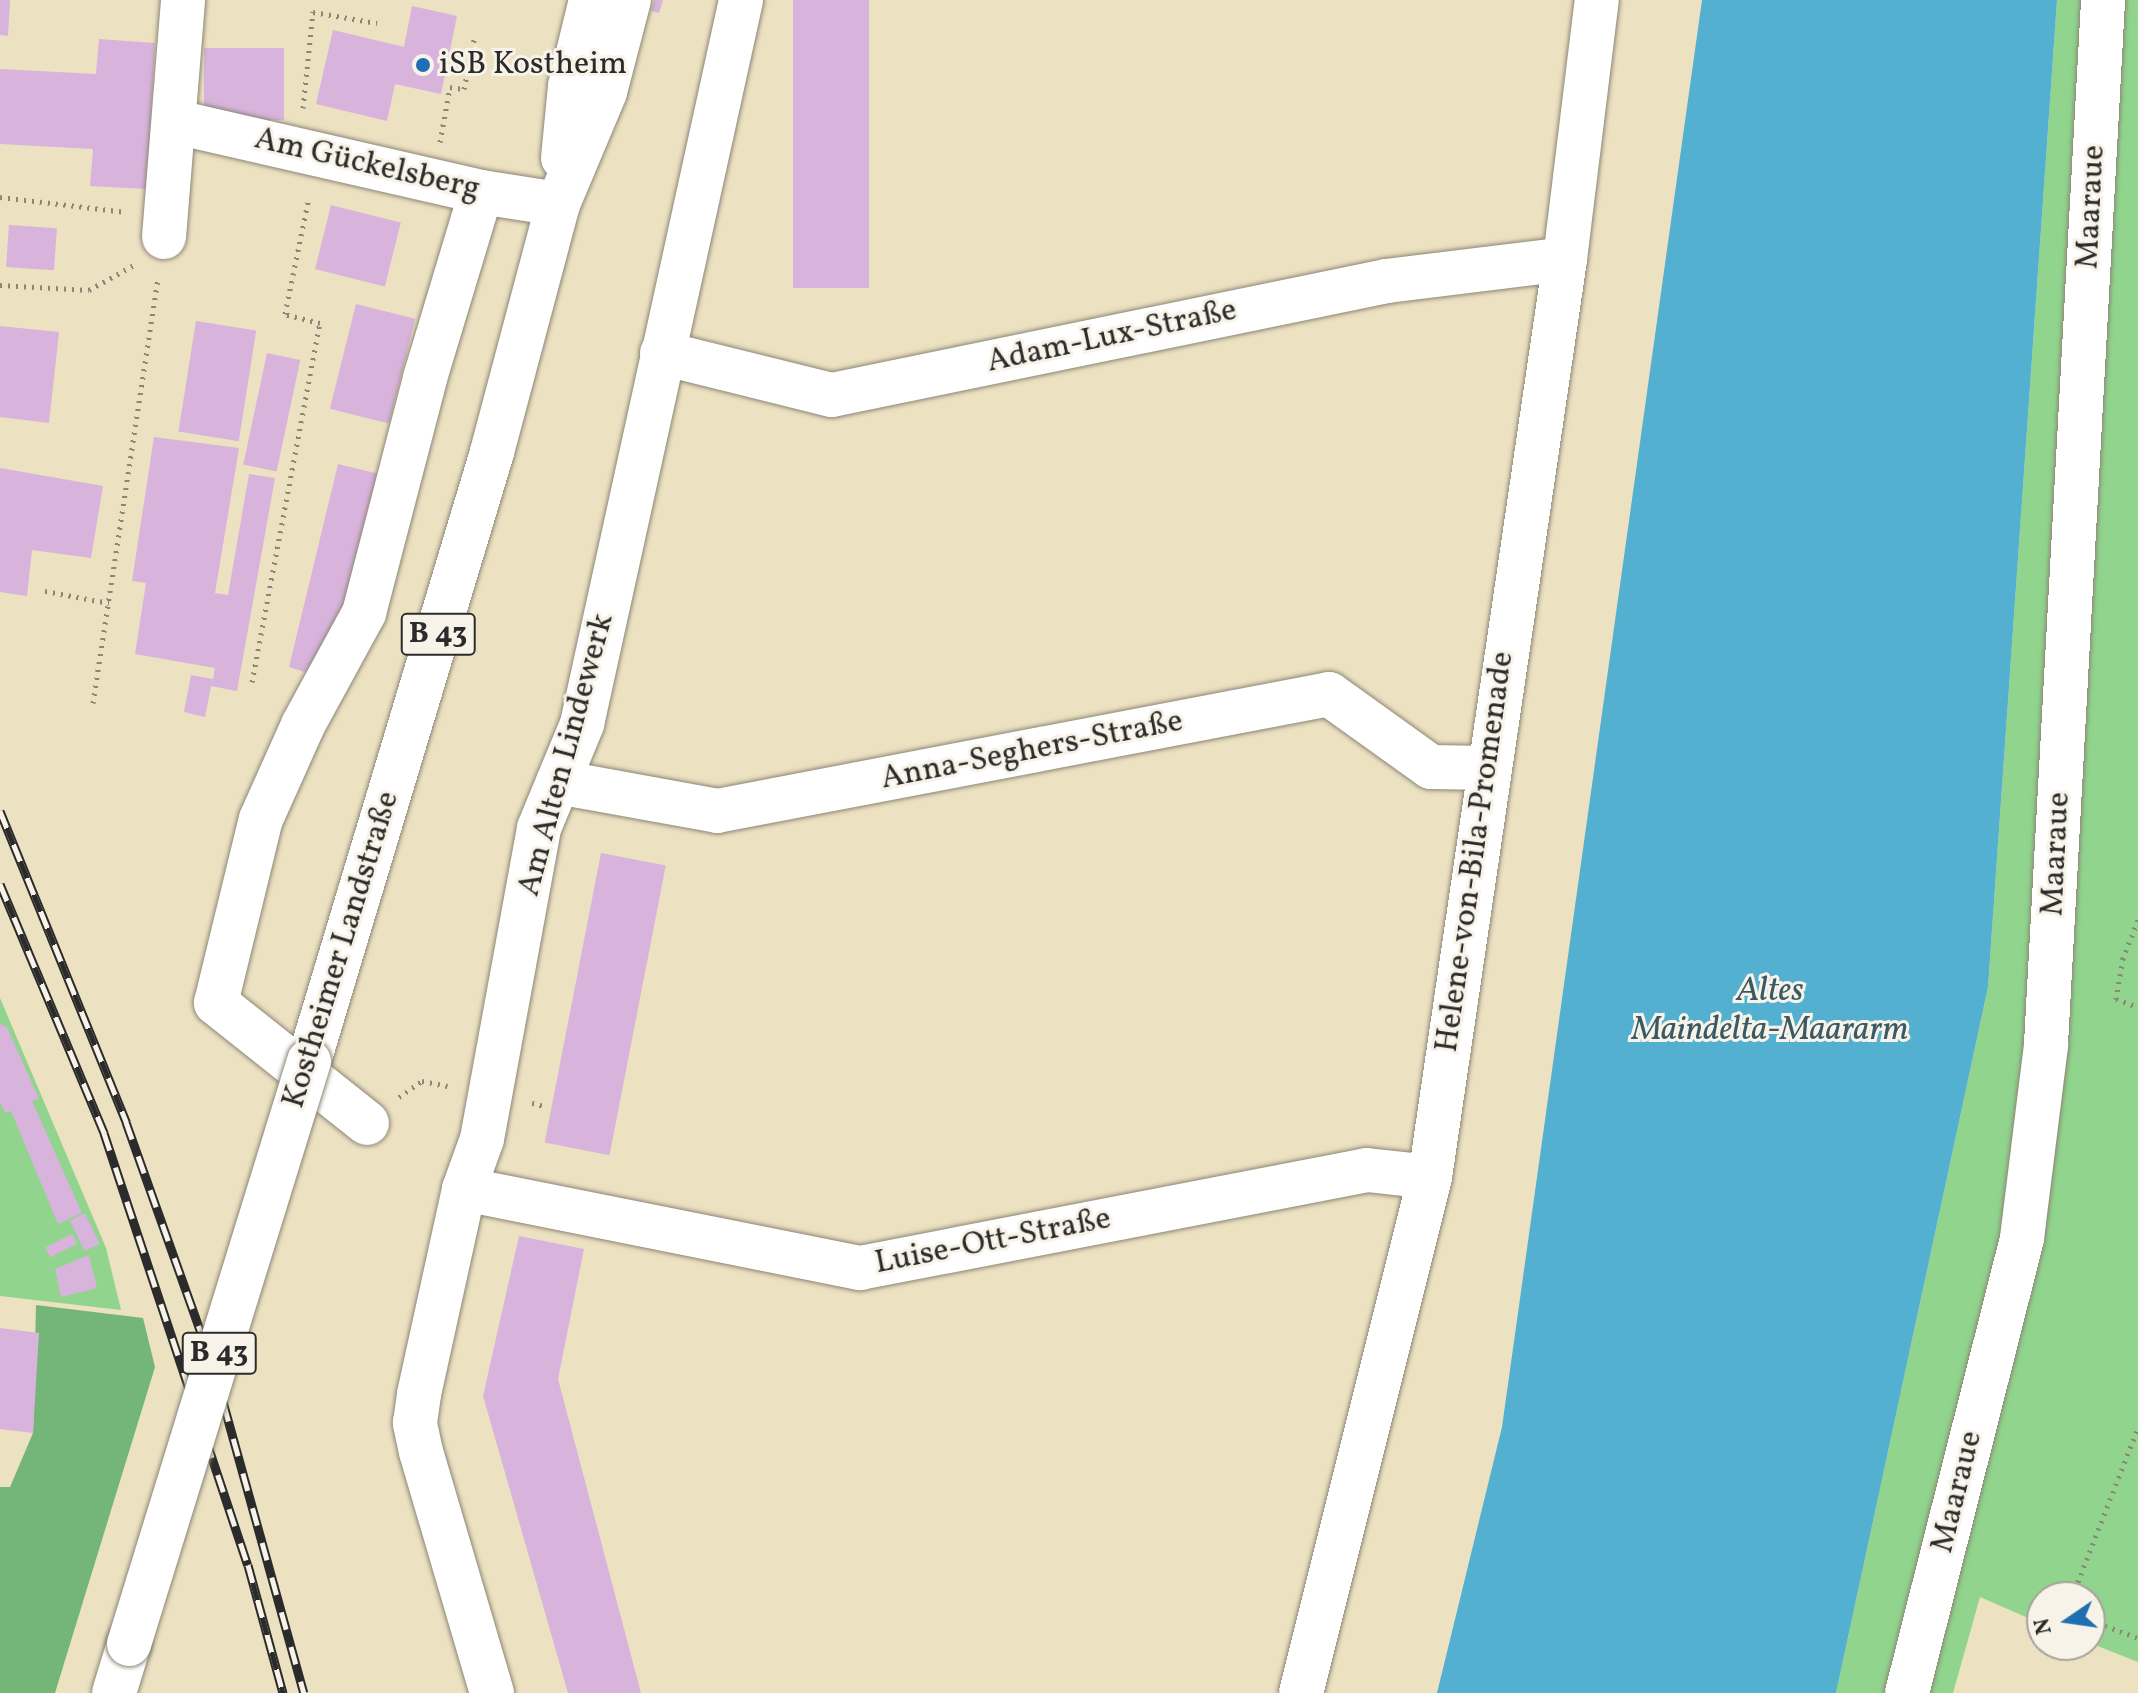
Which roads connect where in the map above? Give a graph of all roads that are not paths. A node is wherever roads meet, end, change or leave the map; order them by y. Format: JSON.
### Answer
{"nodes":[{"id":1,"x":183,"y":0,"type":"edge"},
{"id":2,"x":591,"y":0,"type":"edge"},
{"id":3,"x":629,"y":0,"type":"edge"},
{"id":4,"x":741,"y":0,"type":"edge"},
{"id":5,"x":1597,"y":0,"type":"edge"},
{"id":6,"x":2103,"y":0,"type":"edge"},
{"id":7,"x":176,"y":122,"type":"junction"},
{"id":8,"x":481,"y":192,"type":"junction"},
{"id":9,"x":558,"y":204,"type":"junction"},
{"id":10,"x":165,"y":228,"type":"road end"},
{"id":11,"x":1565,"y":259,"type":"junction"},
{"id":12,"x":662,"y":353,"type":"junction"},
{"id":13,"x":1487,"y":768,"type":"junction"},
{"id":14,"x":558,"y":782,"type":"junction"},
{"id":15,"x":367,"y":1123,"type":"road end"},
{"id":16,"x":1430,"y":1177,"type":"junction"},
{"id":17,"x":464,"y":1189,"type":"junction"},
{"id":18,"x":114,"y":1693,"type":"edge"},
{"id":19,"x":492,"y":1693,"type":"edge"},
{"id":20,"x":1301,"y":1693,"type":"edge"},
{"id":21,"x":1907,"y":1693,"type":"edge"}],
"edges":[{"from":1,"to":7,"type":"street"},
{"from":2,"to":9,"type":"street","name":"Kostheimer Landstraße","number":"B 43"},
{"from":3,"to":9,"type":"street","name":"Kostheimer Landstraße","number":"B 43"},
{"from":4,"to":12,"type":"street","name":"Am Alten Lindewerk"},
{"from":5,"to":11,"type":"street","name":"Helene-von-Bila-Promenade"},
{"from":6,"to":21,"type":"street","name":"Maaraue"},
{"from":7,"to":8,"type":"street","name":"Am Gückelsberg"},
{"from":7,"to":10,"type":"street"},
{"from":8,"to":9,"type":"street","name":"Am Gückelsberg"},
{"from":8,"to":15,"type":"street"},
{"from":9,"to":18,"type":"street","name":"Kostheimer Landstraße","number":"B 43","bridge":true},
{"from":11,"to":12,"type":"street","name":"Adam-Lux-Straße"},
{"from":11,"to":13,"type":"street","name":"Helene-von-Bila-Promenade"},
{"from":12,"to":14,"type":"street","name":"Am Alten Lindewerk"},
{"from":13,"to":14,"type":"street","name":"Anna-Seghers-Straße"},
{"from":13,"to":16,"type":"street","name":"Helene-von-Bila-Promenade"},
{"from":14,"to":17,"type":"street","name":"Am Alten Lindewerk"},
{"from":16,"to":17,"type":"street","name":"Luise-Ott-Straße"},
{"from":16,"to":20,"type":"street","name":"Helene-von-Bila-Promenade"},
{"from":17,"to":19,"type":"street","name":"Am Alten Lindewerk"}]}
